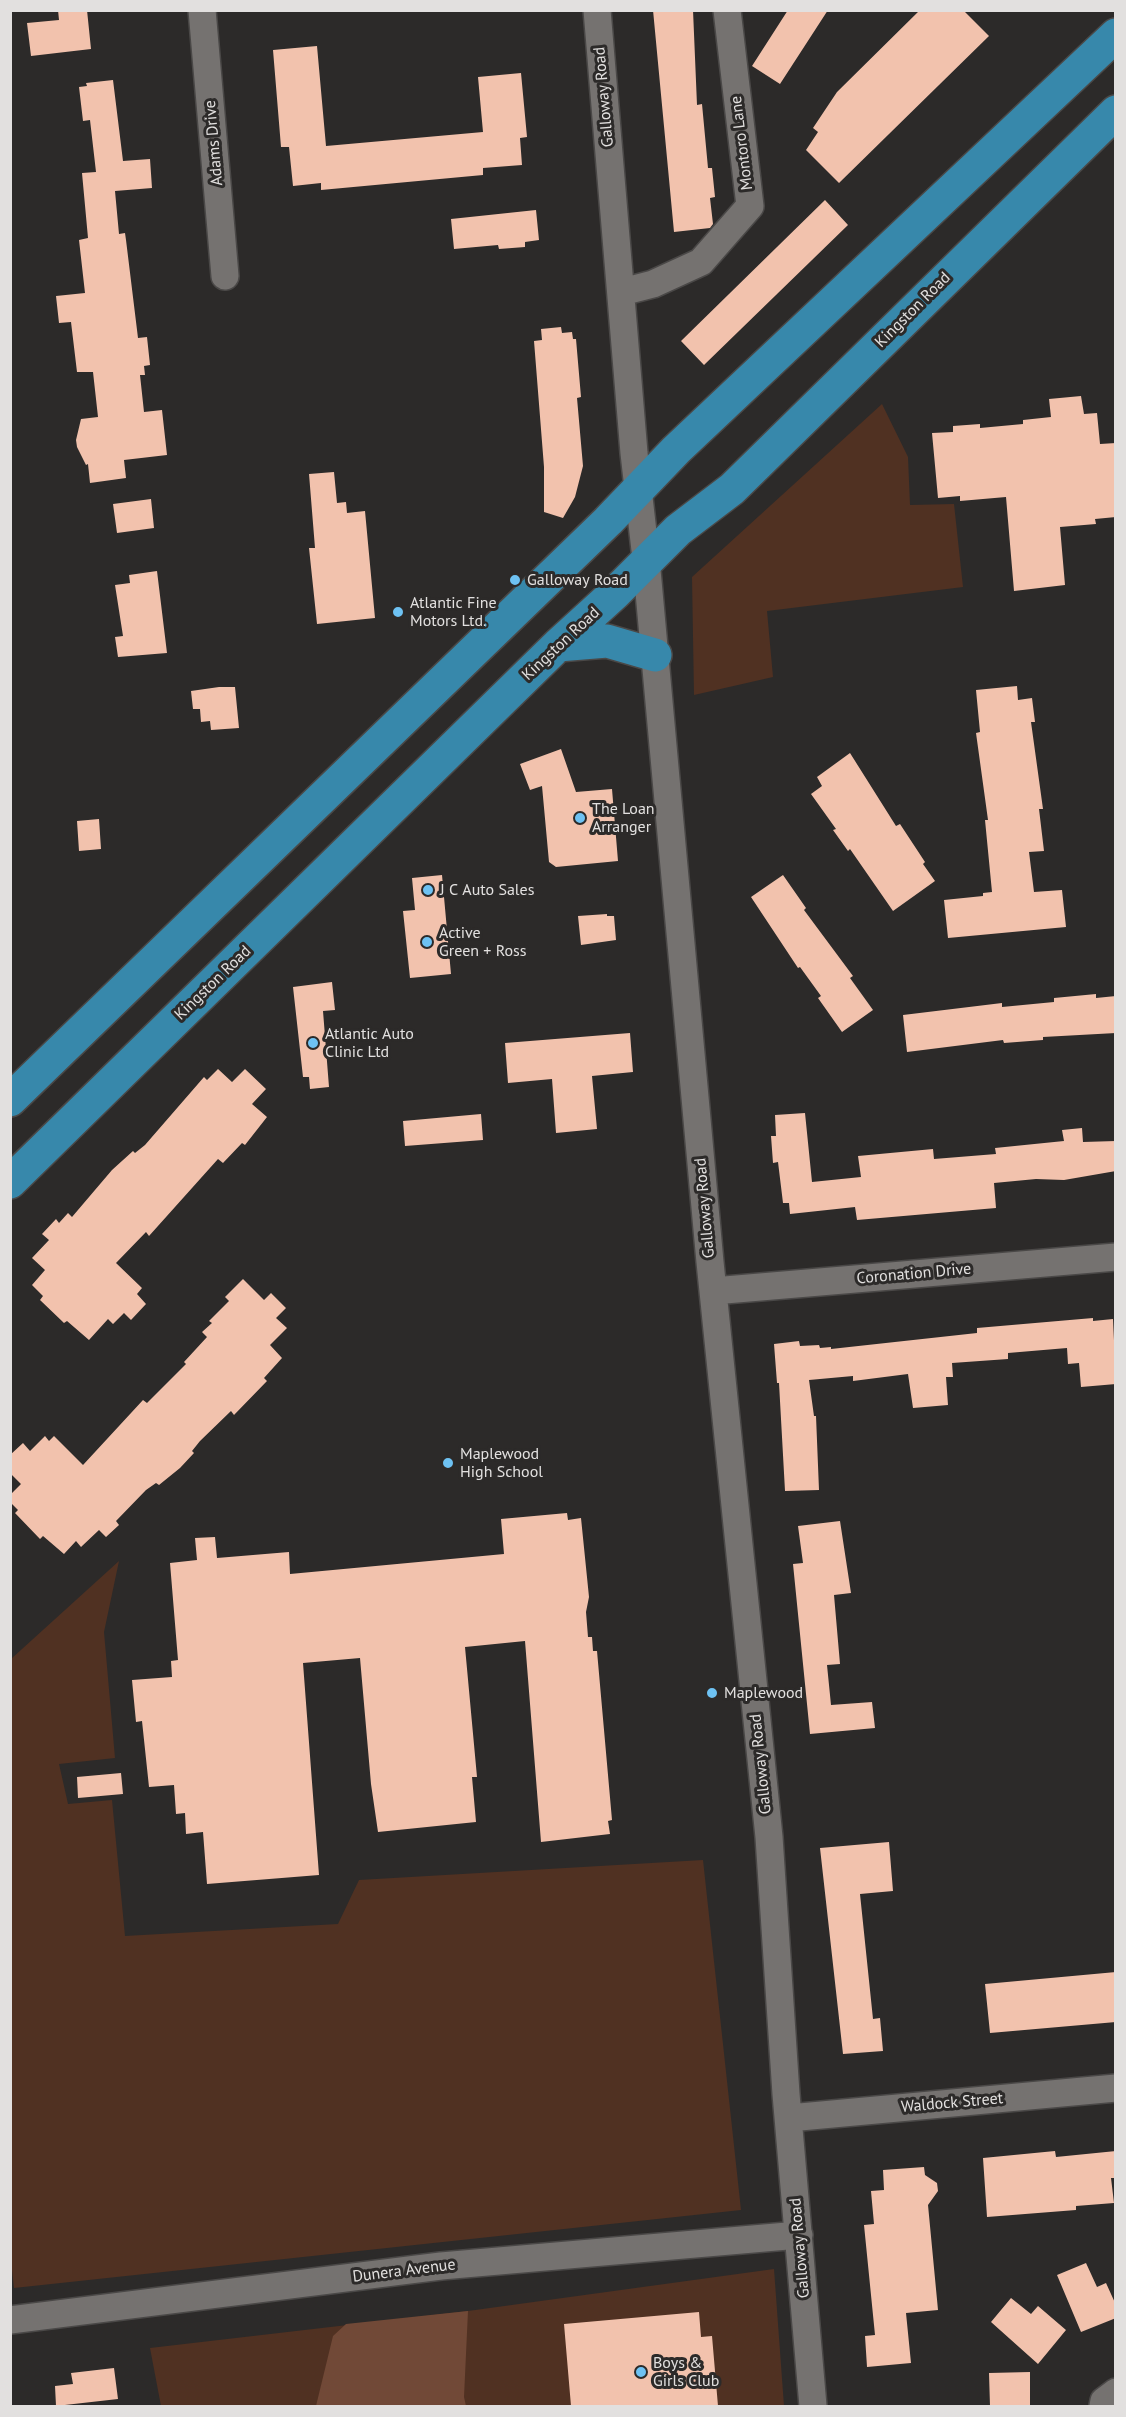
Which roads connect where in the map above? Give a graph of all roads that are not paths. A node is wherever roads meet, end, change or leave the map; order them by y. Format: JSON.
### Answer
{"nodes":[{"id":1,"x":202,"y":10,"type":"edge"},
{"id":2,"x":597,"y":10,"type":"edge"},
{"id":3,"x":731,"y":16,"type":"edge"},
{"id":4,"x":1116,"y":35,"type":"edge"},
{"id":5,"x":1116,"y":112,"type":"edge"},
{"id":6,"x":225,"y":276,"type":"dead end"},
{"id":7,"x":621,"y":292,"type":"junction"},
{"id":8,"x":639,"y":490,"type":"junction"},
{"id":9,"x":646,"y":559,"type":"junction"},
{"id":10,"x":558,"y":645,"type":"junction"},
{"id":11,"x":655,"y":655,"type":"junction"},
{"id":12,"x":10,"y":1100,"type":"edge"},
{"id":13,"x":10,"y":1182,"type":"edge"},
{"id":14,"x":1116,"y":1257,"type":"edge"},
{"id":15,"x":714,"y":1291,"type":"junction"},
{"id":16,"x":1116,"y":2088,"type":"edge"},
{"id":17,"x":789,"y":2118,"type":"junction"},
{"id":18,"x":799,"y":2235,"type":"junction"},
{"id":19,"x":10,"y":2320,"type":"edge"},
{"id":20,"x":1116,"y":2392,"type":"edge"},
{"id":21,"x":813,"y":2406,"type":"edge"},
{"id":22,"x":1103,"y":2406,"type":"edge"}],
"edges":[{"from":1,"to":6,"type":"street","name":"Adams Drive"},
{"from":2,"to":7,"type":"street","name":"Galloway Road"},
{"from":3,"to":7,"type":"street","name":"Montoro Lane"},
{"from":4,"to":8,"type":"main road"},
{"from":5,"to":9,"type":"main road","name":"Kingston Road"},
{"from":7,"to":8,"type":"street","name":"Galloway Road"},
{"from":8,"to":9,"type":"street","name":"Galloway Road"},
{"from":8,"to":12,"type":"main road"},
{"from":9,"to":10,"type":"main road","name":"Kingston Road"},
{"from":9,"to":11,"type":"street","name":"Galloway Road"},
{"from":10,"to":11,"type":"main road"},
{"from":10,"to":13,"type":"main road","name":"Kingston Road"},
{"from":11,"to":15,"type":"street","name":"Galloway Road"},
{"from":14,"to":15,"type":"street","name":"Coronation Drive"},
{"from":15,"to":17,"type":"street","name":"Galloway Road"},
{"from":16,"to":17,"type":"street","name":"Waldock Street"},
{"from":17,"to":18,"type":"street","name":"Galloway Road"},
{"from":18,"to":19,"type":"street","name":"Dunera Avenue"},
{"from":18,"to":21,"type":"street","name":"Galloway Road"},
{"from":20,"to":22,"type":"street"}]}
